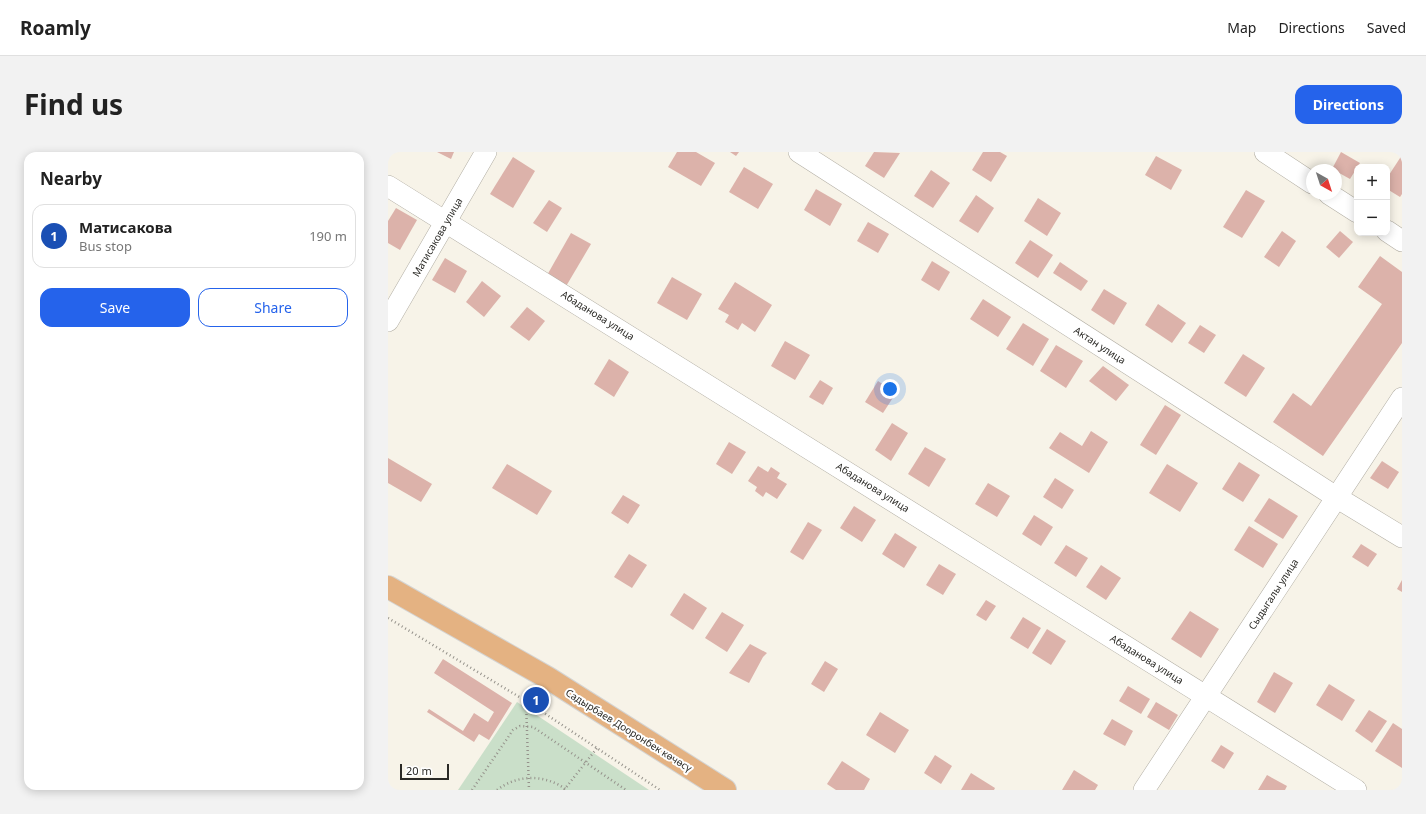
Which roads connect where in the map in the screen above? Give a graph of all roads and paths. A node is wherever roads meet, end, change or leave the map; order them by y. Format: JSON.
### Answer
{"nodes":[{"id":1,"x":486,"y":152,"type":"edge"},
{"id":2,"x":799,"y":152,"type":"edge"},
{"id":3,"x":1265,"y":152,"type":"edge"},
{"id":4,"x":1306,"y":179,"type":"edge"},
{"id":5,"x":388,"y":186,"type":"edge"},
{"id":6,"x":1338,"y":200,"type":"edge"},
{"id":7,"x":1354,"y":210,"type":"edge"},
{"id":8,"x":447,"y":221,"type":"junction"},
{"id":9,"x":1390,"y":233,"type":"edge"},
{"id":10,"x":1402,"y":241,"type":"edge"},
{"id":11,"x":388,"y":321,"type":"edge"},
{"id":12,"x":1402,"y":398,"type":"edge"},
{"id":13,"x":1336,"y":497,"type":"junction"},
{"id":14,"x":1402,"y":538,"type":"edge"},
{"id":15,"x":388,"y":587,"type":"edge"},
{"id":16,"x":388,"y":618,"type":"edge"},
{"id":17,"x":1207,"y":696,"type":"junction"},
{"id":18,"x":526,"y":701,"type":"junction"},
{"id":19,"x":527,"y":726,"type":"junction"},
{"id":20,"x":597,"y":748,"type":"junction"},
{"id":21,"x":585,"y":763,"type":"junction"},
{"id":22,"x":529,"y":778,"type":"junction"},
{"id":23,"x":472,"y":790,"type":"edge"},
{"id":24,"x":496,"y":790,"type":"edge"},
{"id":25,"x":530,"y":790,"type":"edge"},
{"id":26,"x":565,"y":790,"type":"edge"},
{"id":27,"x":626,"y":790,"type":"edge"},
{"id":28,"x":660,"y":790,"type":"edge"},
{"id":29,"x":725,"y":790,"type":"edge"},
{"id":30,"x":1144,"y":790,"type":"edge"},
{"id":31,"x":1356,"y":790,"type":"edge"}],
"edges":[{"from":1,"to":8,"type":"street","name":"Матисакова улица"},
{"from":2,"to":13,"type":"street","name":"Актан улица"},
{"from":3,"to":4,"type":"street"},
{"from":5,"to":8,"type":"street","name":"Абаданова улица"},
{"from":6,"to":7,"type":"street"},
{"from":8,"to":11,"type":"street","name":"Матисакова улица"},
{"from":8,"to":17,"type":"street","name":"Абаданова улица"},
{"from":9,"to":10,"type":"street"},
{"from":12,"to":13,"type":"street","name":"Сыдыгалы улица"},
{"from":13,"to":14,"type":"street","name":"Актан улица"},
{"from":13,"to":17,"type":"street","name":"Сыдыгалы улица"},
{"from":15,"to":29,"type":"main road","name":"Садырбаев Дооронбек көчөсү"},
{"from":16,"to":18,"type":"path"},
{"from":17,"to":30,"type":"street","name":"Сыдыгалы улица"},
{"from":17,"to":31,"type":"street","name":"Абаданова улица"},
{"from":18,"to":19,"type":"path"},
{"from":18,"to":20,"type":"path"},
{"from":19,"to":21,"type":"path"},
{"from":19,"to":22,"type":"path"},
{"from":19,"to":23,"type":"path"},
{"from":20,"to":21,"type":"path"},
{"from":20,"to":28,"type":"path"},
{"from":21,"to":26,"type":"path"},
{"from":21,"to":27,"type":"path"},
{"from":22,"to":24,"type":"path"},
{"from":22,"to":25,"type":"path"},
{"from":22,"to":26,"type":"path"}]}
